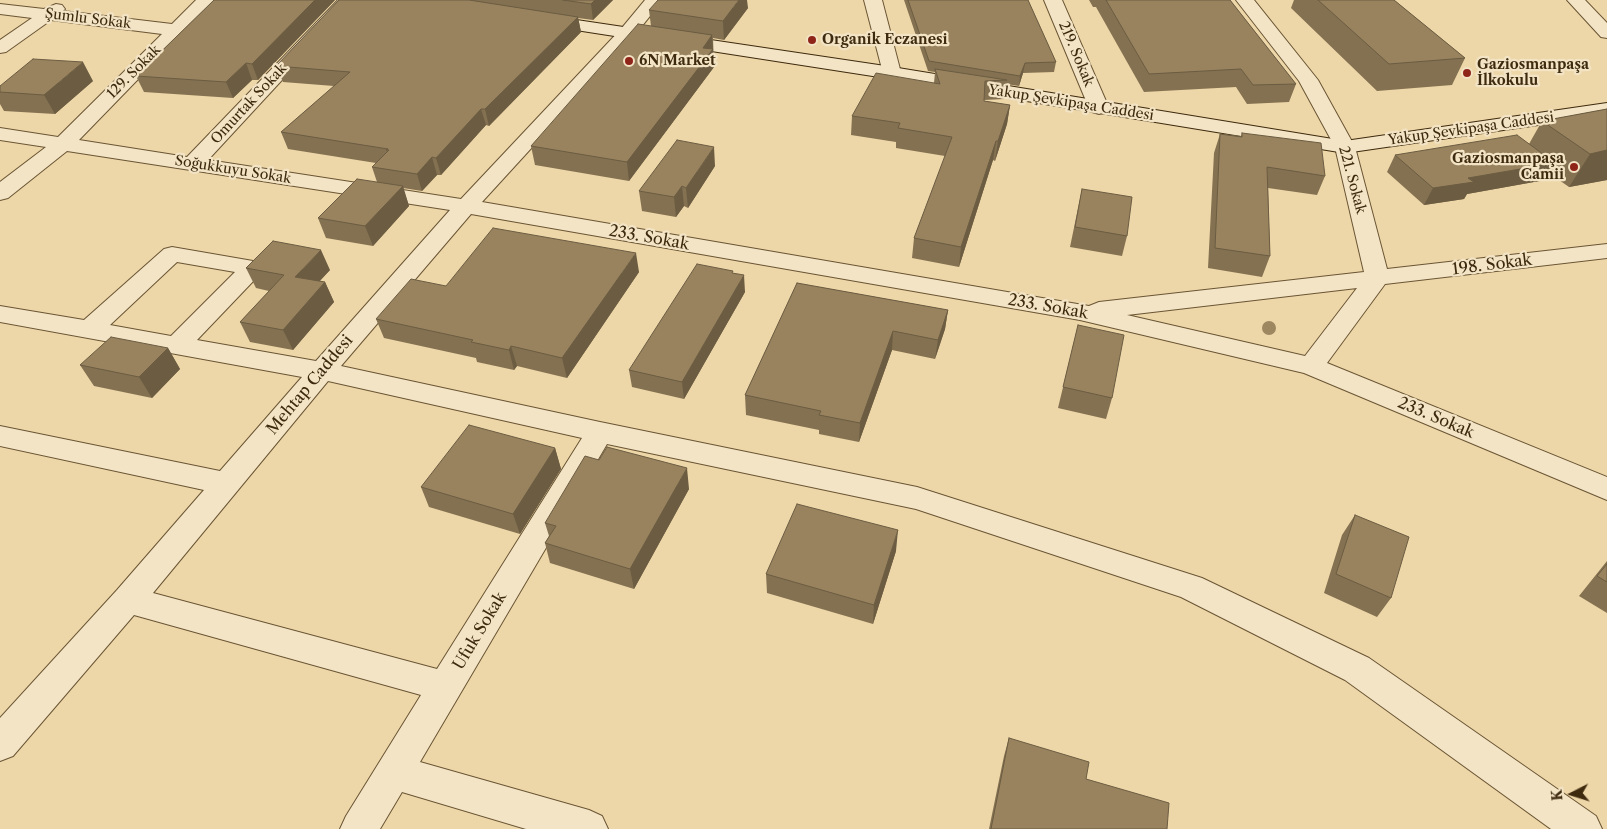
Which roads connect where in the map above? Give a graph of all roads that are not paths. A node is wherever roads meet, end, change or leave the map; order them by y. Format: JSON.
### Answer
{"nodes":[{"id":1,"x":70,"y":0,"type":"edge"},
{"id":2,"x":206,"y":0,"type":"edge"},
{"id":3,"x":347,"y":0,"type":"edge"},
{"id":4,"x":654,"y":0,"type":"edge"},
{"id":5,"x":873,"y":0,"type":"edge"},
{"id":6,"x":1053,"y":0,"type":"edge"},
{"id":7,"x":1245,"y":0,"type":"edge"},
{"id":8,"x":1576,"y":0,"type":"edge"},
{"id":9,"x":0,"y":9,"type":"edge"},
{"id":10,"x":50,"y":14,"type":"junction"},
{"id":11,"x":529,"y":17,"type":"edge"},
{"id":12,"x":176,"y":30,"type":"junction"},
{"id":13,"x":1606,"y":30,"type":"edge"},
{"id":14,"x":627,"y":33,"type":"junction"},
{"id":15,"x":0,"y":48,"type":"edge"},
{"id":16,"x":892,"y":73,"type":"junction"},
{"id":17,"x":1099,"y":108,"type":"junction"},
{"id":18,"x":1607,"y":109,"type":"edge"},
{"id":19,"x":0,"y":134,"type":"edge"},
{"id":20,"x":63,"y":144,"type":"junction"},
{"id":21,"x":1345,"y":147,"type":"junction"},
{"id":22,"x":192,"y":164,"type":"junction"},
{"id":23,"x":0,"y":193,"type":"edge"},
{"id":24,"x":466,"y":206,"type":"junction"},
{"id":25,"x":1607,"y":251,"type":"edge"},
{"id":26,"x":1377,"y":278,"type":"junction"},
{"id":27,"x":1080,"y":312,"type":"junction"},
{"id":28,"x":0,"y":314,"type":"edge"},
{"id":29,"x":90,"y":330,"type":"junction"},
{"id":30,"x":177,"y":345,"type":"junction"},
{"id":31,"x":1311,"y":366,"type":"junction"},
{"id":32,"x":322,"y":371,"type":"junction"},
{"id":33,"x":600,"y":432,"type":"junction"},
{"id":34,"x":0,"y":436,"type":"edge"},
{"id":35,"x":227,"y":484,"type":"junction"},
{"id":36,"x":1607,"y":489,"type":"edge"},
{"id":37,"x":128,"y":600,"type":"junction"},
{"id":38,"x":446,"y":687,"type":"junction"},
{"id":39,"x":0,"y":744,"type":"edge"},
{"id":40,"x":394,"y":772,"type":"junction"},
{"id":41,"x":359,"y":829,"type":"edge"},
{"id":42,"x":590,"y":829,"type":"edge"},
{"id":43,"x":1583,"y":829,"type":"edge"}],
"edges":[{"from":1,"to":10,"type":"street"},
{"from":2,"to":12,"type":"street","name":"129. Sokak"},
{"from":3,"to":22,"type":"street","name":"Omurtak Sokak"},
{"from":4,"to":14,"type":"street","name":"Mehtap Caddesi"},
{"from":5,"to":16,"type":"street"},
{"from":6,"to":17,"type":"street","name":"219. Sokak"},
{"from":7,"to":21,"type":"street","name":"221. Sokak"},
{"from":8,"to":13,"type":"street"},
{"from":9,"to":10,"type":"street","name":"Şumlu Sokak"},
{"from":10,"to":12,"type":"street","name":"Şumlu Sokak"},
{"from":10,"to":15,"type":"street"},
{"from":11,"to":14,"type":"street","name":"Yakup Şevkipaşa Caddesi"},
{"from":12,"to":20,"type":"street","name":"129. Sokak"},
{"from":14,"to":16,"type":"street","name":"Yakup Şevkipaşa Caddesi"},
{"from":14,"to":24,"type":"street","name":"Mehtap Caddesi"},
{"from":16,"to":17,"type":"street","name":"Yakup Şevkipaşa Caddesi"},
{"from":17,"to":21,"type":"street","name":"Yakup Şevkipaşa Caddesi"},
{"from":18,"to":21,"type":"street","name":"Yakup Şevkipaşa Caddesi"},
{"from":19,"to":20,"type":"street","name":"Soğukkuyu Sokak"},
{"from":20,"to":22,"type":"street","name":"Soğukkuyu Sokak"},
{"from":20,"to":23,"type":"street","name":"129. Sokak"},
{"from":21,"to":26,"type":"street","name":"221. Sokak"},
{"from":22,"to":24,"type":"street","name":"Soğukkuyu Sokak"},
{"from":24,"to":27,"type":"street","name":"233. Sokak"},
{"from":24,"to":32,"type":"street","name":"Mehtap Caddesi"},
{"from":25,"to":26,"type":"street","name":"198. Sokak"},
{"from":26,"to":27,"type":"street","name":"198. Sokak"},
{"from":26,"to":31,"type":"street"},
{"from":27,"to":31,"type":"street","name":"233. Sokak"},
{"from":28,"to":29,"type":"street"},
{"from":29,"to":30,"type":"street"},
{"from":29,"to":30,"type":"street"},
{"from":30,"to":32,"type":"street"},
{"from":31,"to":36,"type":"street","name":"233. Sokak"},
{"from":32,"to":33,"type":"street"},
{"from":32,"to":35,"type":"street","name":"Mehtap Caddesi"},
{"from":33,"to":38,"type":"street","name":"Ufuk Sokak"},
{"from":33,"to":43,"type":"street"},
{"from":34,"to":35,"type":"street"},
{"from":35,"to":37,"type":"street","name":"Mehtap Caddesi"},
{"from":37,"to":38,"type":"street"},
{"from":37,"to":39,"type":"street","name":"Mehtap Caddesi"},
{"from":38,"to":40,"type":"street","name":"Ufuk Sokak"},
{"from":40,"to":41,"type":"street","name":"Ufuk Sokak"},
{"from":40,"to":42,"type":"street"}]}
